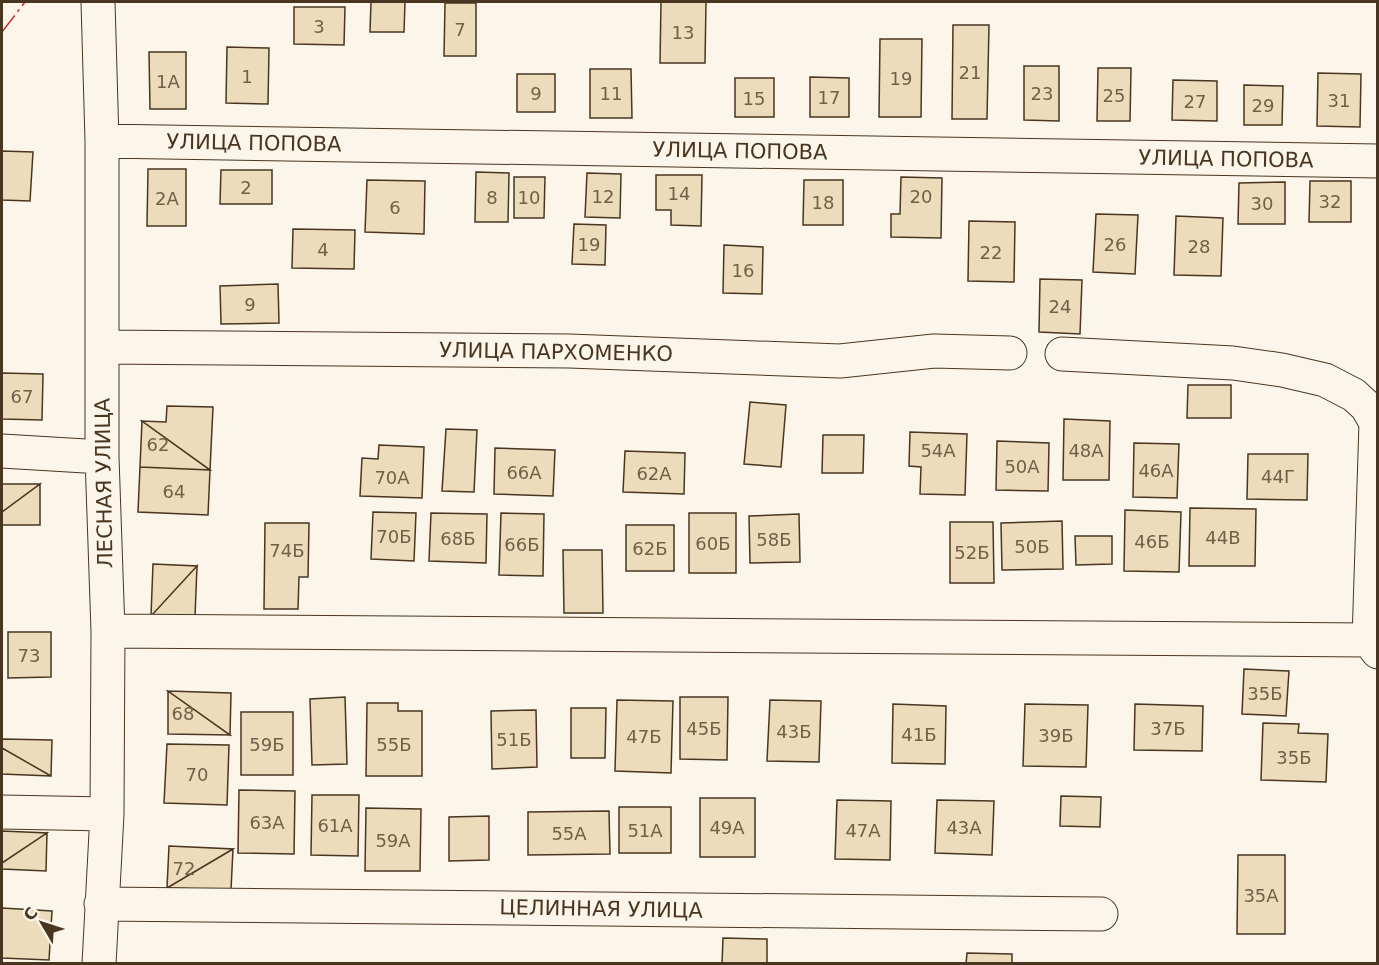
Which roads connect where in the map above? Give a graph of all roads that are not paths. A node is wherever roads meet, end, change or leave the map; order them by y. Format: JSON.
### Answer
{"nodes":[{"id":1,"x":98,"y":2,"type":"edge"},
{"id":2,"x":102,"y":141,"type":"junction"},
{"id":3,"x":1377,"y":161,"type":"edge"},
{"id":4,"x":102,"y":347,"type":"junction"},
{"id":5,"x":1010,"y":353,"type":"dead end"},
{"id":6,"x":1062,"y":354,"type":"dead end"},
{"id":7,"x":1376,"y":423,"type":"edge"},
{"id":8,"x":2,"y":451,"type":"edge"},
{"id":9,"x":102,"y":457,"type":"junction"},
{"id":10,"x":1376,"y":486,"type":"edge"},
{"id":11,"x":108,"y":631,"type":"junction"},
{"id":12,"x":1373,"y":646,"type":"edge"},
{"id":13,"x":2,"y":812,"type":"edge"},
{"id":14,"x":107,"y":814,"type":"junction"},
{"id":15,"x":101,"y":904,"type":"junction"},
{"id":16,"x":1101,"y":914,"type":"dead end"},
{"id":17,"x":99,"y":963,"type":"edge"}],
"edges":[{"from":1,"to":2,"type":"street","name":"ЛЕСНАЯ УЛИЦА"},
{"from":2,"to":3,"type":"street","name":"УЛИЦА ПОПОВА"},
{"from":2,"to":4,"type":"street","name":"ЛЕСНАЯ УЛИЦА"},
{"from":4,"to":5,"type":"street","name":"УЛИЦА ПАРХОМЕНКО"},
{"from":4,"to":9,"type":"street","name":"ЛЕСНАЯ УЛИЦА"},
{"from":6,"to":7,"type":"street"},
{"from":7,"to":10,"type":"street"},
{"from":8,"to":9,"type":"street"},
{"from":9,"to":11,"type":"street","name":"ЛЕСНАЯ УЛИЦА"},
{"from":10,"to":12,"type":"street"},
{"from":11,"to":12,"type":"street"},
{"from":11,"to":14,"type":"street","name":"ЛЕСНАЯ УЛИЦА"},
{"from":13,"to":14,"type":"street"},
{"from":14,"to":15,"type":"street","name":"ЛЕСНАЯ УЛИЦА"},
{"from":15,"to":16,"type":"street","name":"ЦЕЛИННАЯ УЛИЦА"},
{"from":15,"to":17,"type":"street","name":"ЛЕСНАЯ УЛИЦА"}]}
